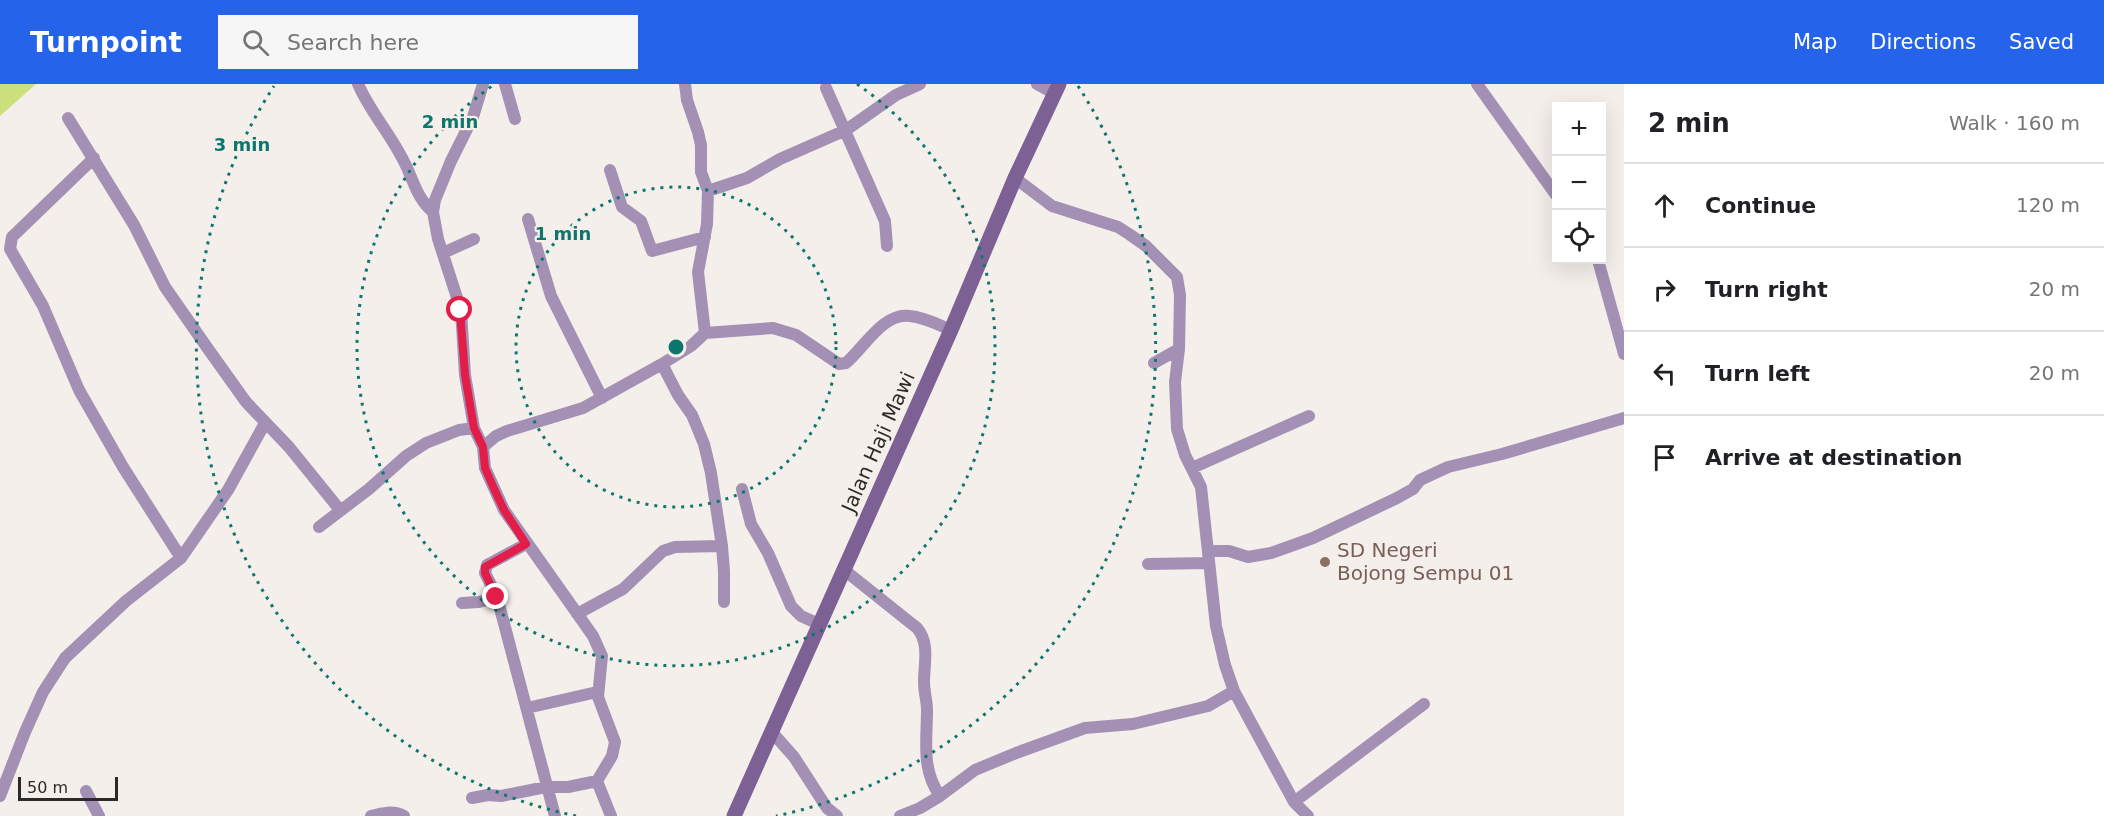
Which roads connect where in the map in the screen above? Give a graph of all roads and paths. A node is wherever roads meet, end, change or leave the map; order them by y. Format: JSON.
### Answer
{"nodes":[{"id":1,"x":358,"y":84,"type":"edge"},
{"id":2,"x":483,"y":84,"type":"edge"},
{"id":3,"x":505,"y":84,"type":"edge"},
{"id":4,"x":685,"y":84,"type":"edge"},
{"id":5,"x":920,"y":84,"type":"edge"},
{"id":6,"x":1037,"y":84,"type":"edge"},
{"id":7,"x":1477,"y":84,"type":"edge"},
{"id":8,"x":826,"y":88,"type":"dead end"},
{"id":9,"x":894,"y":89,"type":"edge"},
{"id":10,"x":1057,"y":89,"type":"edge"},
{"id":11,"x":68,"y":118,"type":"dead end"},
{"id":12,"x":515,"y":119,"type":"dead end"},
{"id":13,"x":846,"y":130,"type":"junction"},
{"id":14,"x":94,"y":158,"type":"junction"},
{"id":15,"x":610,"y":170,"type":"dead end"},
{"id":16,"x":1015,"y":178,"type":"junction"},
{"id":17,"x":1552,"y":188,"type":"edge"},
{"id":18,"x":708,"y":191,"type":"junction"},
{"id":19,"x":433,"y":212,"type":"junction"},
{"id":20,"x":528,"y":219,"type":"dead end"},
{"id":21,"x":705,"y":237,"type":"junction"},
{"id":22,"x":474,"y":239,"type":"dead end"},
{"id":23,"x":888,"y":246,"type":"dead end"},
{"id":24,"x":443,"y":254,"type":"junction"},
{"id":25,"x":1599,"y":264,"type":"edge"},
{"id":26,"x":951,"y":330,"type":"junction"},
{"id":27,"x":705,"y":333,"type":"junction"},
{"id":28,"x":1179,"y":349,"type":"junction"},
{"id":29,"x":1624,"y":354,"type":"edge"},
{"id":30,"x":1154,"y":363,"type":"dead end"},
{"id":31,"x":662,"y":364,"type":"junction"},
{"id":32,"x":602,"y":398,"type":"junction"},
{"id":33,"x":1309,"y":416,"type":"dead end"},
{"id":34,"x":1624,"y":418,"type":"edge"},
{"id":35,"x":265,"y":423,"type":"junction"},
{"id":36,"x":474,"y":428,"type":"junction"},
{"id":37,"x":483,"y":447,"type":"junction"},
{"id":38,"x":1192,"y":468,"type":"junction"},
{"id":39,"x":742,"y":489,"type":"dead end"},
{"id":40,"x":340,"y":510,"type":"junction"},
{"id":41,"x":319,"y":527,"type":"dead end"},
{"id":42,"x":526,"y":544,"type":"junction"},
{"id":43,"x":722,"y":546,"type":"junction"},
{"id":44,"x":1208,"y":557,"type":"junction"},
{"id":45,"x":181,"y":558,"type":"junction"},
{"id":46,"x":1148,"y":564,"type":"dead end"},
{"id":47,"x":843,"y":569,"type":"junction"},
{"id":48,"x":496,"y":597,"type":"junction"},
{"id":49,"x":724,"y":602,"type":"dead end"},
{"id":50,"x":462,"y":603,"type":"dead end"},
{"id":51,"x":577,"y":614,"type":"junction"},
{"id":52,"x":819,"y":624,"type":"junction"},
{"id":53,"x":1233,"y":691,"type":"junction"},
{"id":54,"x":597,"y":692,"type":"junction"},
{"id":55,"x":1424,"y":704,"type":"dead end"},
{"id":56,"x":527,"y":708,"type":"junction"},
{"id":57,"x":771,"y":731,"type":"junction"},
{"id":58,"x":597,"y":781,"type":"junction"},
{"id":59,"x":546,"y":787,"type":"junction"},
{"id":60,"x":86,"y":791,"type":"dead end"},
{"id":61,"x":0,"y":796,"type":"edge"},
{"id":62,"x":940,"y":796,"type":"junction"},
{"id":63,"x":472,"y":798,"type":"dead end"},
{"id":64,"x":1294,"y":802,"type":"junction"},
{"id":65,"x":99,"y":816,"type":"edge"},
{"id":66,"x":371,"y":816,"type":"edge"},
{"id":67,"x":404,"y":816,"type":"edge"},
{"id":68,"x":555,"y":816,"type":"edge"},
{"id":69,"x":611,"y":816,"type":"edge"},
{"id":70,"x":734,"y":816,"type":"edge"},
{"id":71,"x":837,"y":816,"type":"edge"},
{"id":72,"x":900,"y":816,"type":"edge"},
{"id":73,"x":1308,"y":816,"type":"edge"}],
"edges":[{"from":1,"to":19,"type":"street"},
{"from":2,"to":19,"type":"street"},
{"from":3,"to":12,"type":"street"},
{"from":4,"to":18,"type":"street"},
{"from":5,"to":9,"type":"street"},
{"from":6,"to":10,"type":"street"},
{"from":7,"to":17,"type":"street"},
{"from":8,"to":13,"type":"street"},
{"from":9,"to":13,"type":"street"},
{"from":10,"to":16,"type":"street","name":"Jalan Haji Mawi"},
{"from":11,"to":14,"type":"street"},
{"from":13,"to":18,"type":"street"},
{"from":13,"to":23,"type":"street"},
{"from":14,"to":35,"type":"street"},
{"from":14,"to":45,"type":"street"},
{"from":15,"to":21,"type":"street"},
{"from":16,"to":26,"type":"street","name":"Jalan Haji Mawi"},
{"from":16,"to":28,"type":"street"},
{"from":18,"to":21,"type":"street"},
{"from":19,"to":24,"type":"street"},
{"from":20,"to":32,"type":"street"},
{"from":21,"to":27,"type":"street"},
{"from":22,"to":24,"type":"street"},
{"from":24,"to":36,"type":"street"},
{"from":25,"to":29,"type":"street"},
{"from":26,"to":27,"type":"street"},
{"from":26,"to":47,"type":"street","name":"Jalan Haji Mawi"},
{"from":27,"to":31,"type":"street"},
{"from":28,"to":30,"type":"street"},
{"from":28,"to":38,"type":"street"},
{"from":31,"to":32,"type":"street"},
{"from":31,"to":43,"type":"street"},
{"from":32,"to":37,"type":"street"},
{"from":33,"to":38,"type":"street"},
{"from":34,"to":44,"type":"street"},
{"from":35,"to":40,"type":"street"},
{"from":35,"to":45,"type":"street"},
{"from":36,"to":37,"type":"street"},
{"from":36,"to":40,"type":"street"},
{"from":37,"to":42,"type":"street"},
{"from":38,"to":44,"type":"street"},
{"from":39,"to":52,"type":"street"},
{"from":40,"to":41,"type":"street"},
{"from":42,"to":48,"type":"street"},
{"from":42,"to":51,"type":"street"},
{"from":43,"to":49,"type":"street"},
{"from":43,"to":51,"type":"street"},
{"from":44,"to":46,"type":"street"},
{"from":44,"to":53,"type":"street"},
{"from":45,"to":61,"type":"street"},
{"from":47,"to":52,"type":"street","name":"Jalan Haji Mawi"},
{"from":47,"to":62,"type":"street"},
{"from":48,"to":50,"type":"street"},
{"from":48,"to":56,"type":"street"},
{"from":51,"to":54,"type":"street"},
{"from":52,"to":57,"type":"street","name":"Jalan Haji Mawi"},
{"from":53,"to":62,"type":"street"},
{"from":53,"to":64,"type":"street"},
{"from":54,"to":56,"type":"street"},
{"from":54,"to":58,"type":"street"},
{"from":55,"to":64,"type":"street"},
{"from":56,"to":59,"type":"street"},
{"from":57,"to":70,"type":"street","name":"Jalan Haji Mawi"},
{"from":57,"to":71,"type":"street"},
{"from":58,"to":59,"type":"street"},
{"from":58,"to":69,"type":"street"},
{"from":59,"to":63,"type":"street"},
{"from":59,"to":68,"type":"street"},
{"from":60,"to":65,"type":"street"},
{"from":62,"to":72,"type":"street"},
{"from":64,"to":73,"type":"street"},
{"from":66,"to":67,"type":"street"}]}
